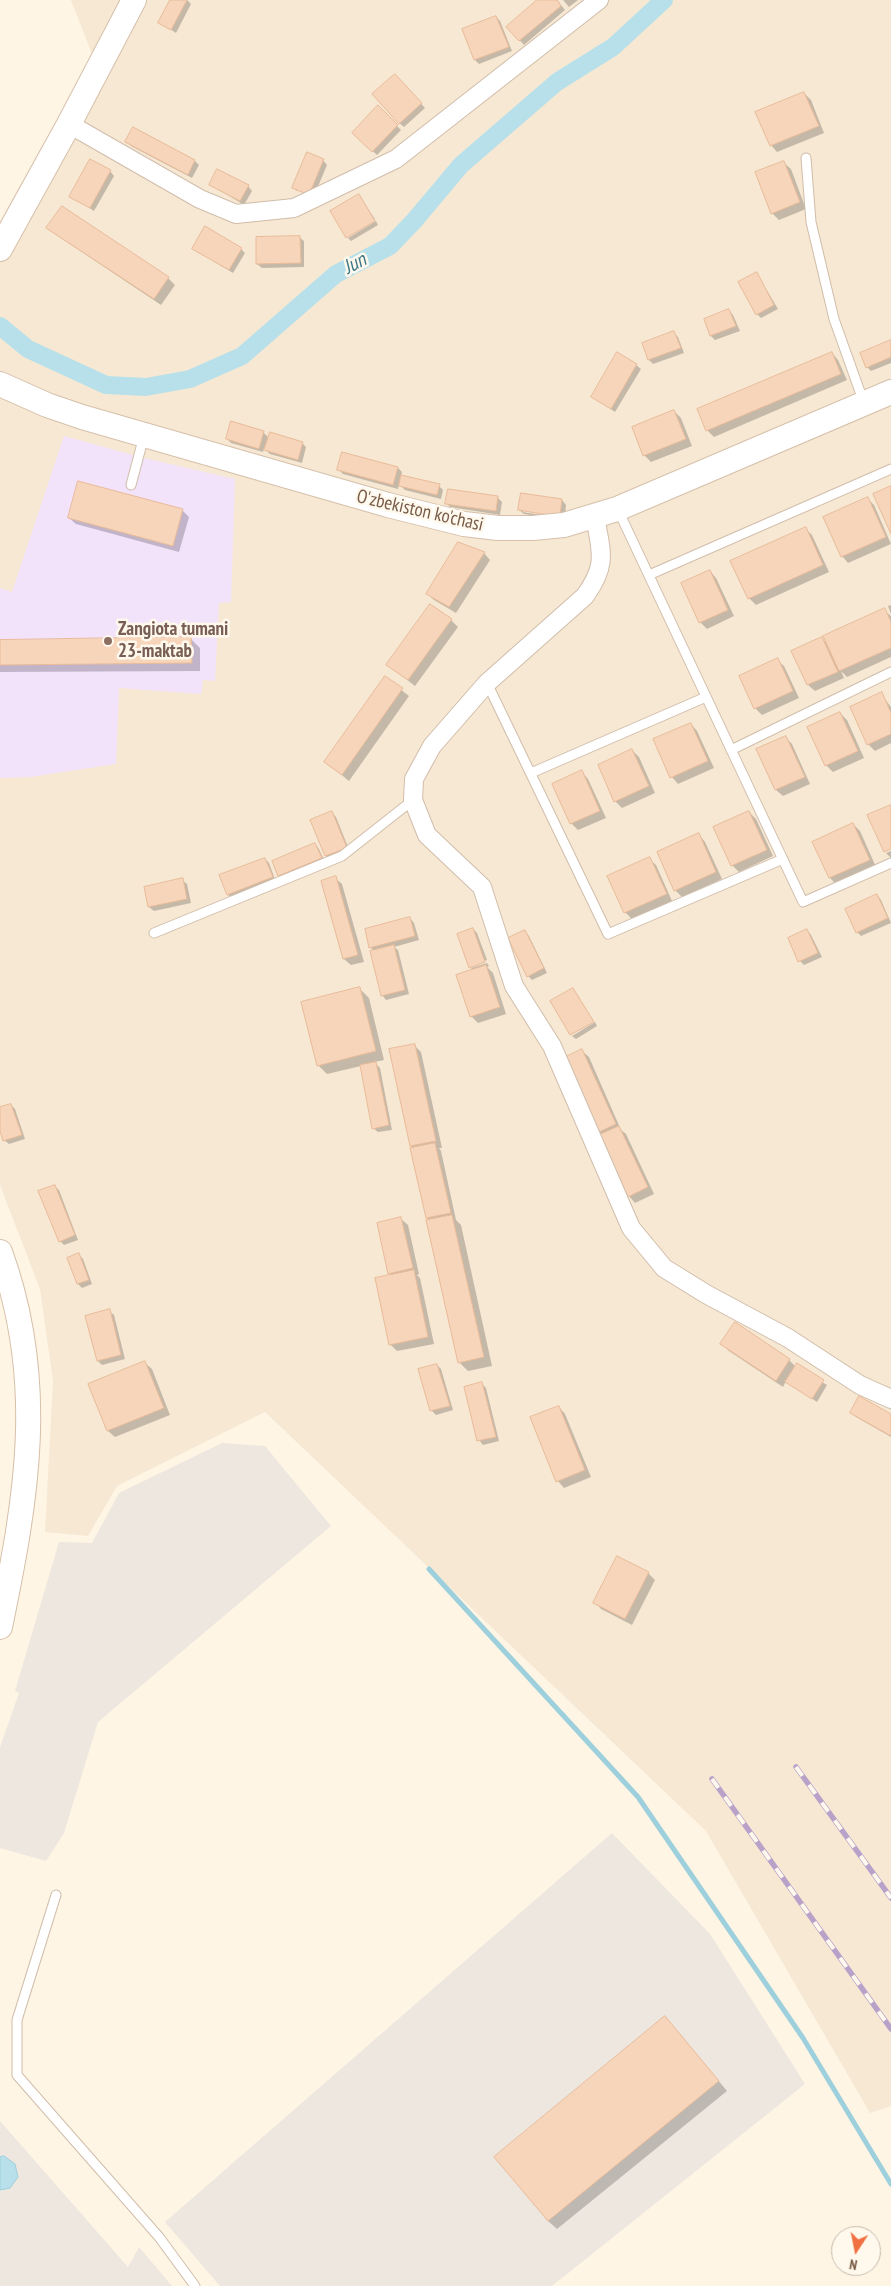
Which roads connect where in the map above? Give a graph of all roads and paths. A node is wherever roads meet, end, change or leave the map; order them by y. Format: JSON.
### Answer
{"nodes":[{"id":1,"x":134,"y":0,"type":"edge"},
{"id":2,"x":599,"y":0,"type":"edge"},
{"id":3,"x":69,"y":124,"type":"junction"},
{"id":4,"x":806,"y":158,"type":"dead end"},
{"id":5,"x":0,"y":249,"type":"edge"},
{"id":6,"x":0,"y":384,"type":"edge"},
{"id":7,"x":891,"y":392,"type":"edge"},
{"id":8,"x":864,"y":403,"type":"junction"},
{"id":9,"x":144,"y":433,"type":"junction"},
{"id":10,"x":891,"y":469,"type":"edge"},
{"id":11,"x":131,"y":485,"type":"dead end"},
{"id":12,"x":618,"y":509,"type":"junction"},
{"id":13,"x":595,"y":516,"type":"junction"},
{"id":14,"x":649,"y":575,"type":"junction"},
{"id":15,"x":891,"y":672,"type":"edge"},
{"id":16,"x":487,"y":683,"type":"junction"},
{"id":17,"x":706,"y":697,"type":"junction"},
{"id":18,"x":731,"y":750,"type":"junction"},
{"id":19,"x":530,"y":774,"type":"junction"},
{"id":20,"x":413,"y":800,"type":"junction"},
{"id":21,"x":783,"y":859,"type":"junction"},
{"id":22,"x":891,"y":863,"type":"edge"},
{"id":23,"x":154,"y":933,"type":"dead end"},
{"id":24,"x":0,"y":1252,"type":"edge"},
{"id":25,"x":891,"y":1399,"type":"edge"},
{"id":26,"x":0,"y":1627,"type":"edge"},
{"id":27,"x":56,"y":1895,"type":"dead end"},
{"id":28,"x":195,"y":2286,"type":"edge"}],
"edges":[{"from":1,"to":3,"type":"main road"},
{"from":2,"to":3,"type":"street"},
{"from":3,"to":5,"type":"main road"},
{"from":4,"to":8,"type":"lane"},
{"from":6,"to":9,"type":"main road","name":"O'zbekiston ko'chasi"},
{"from":7,"to":8,"type":"main road","name":"O'zbekiston ko'chasi"},
{"from":8,"to":12,"type":"main road","name":"O'zbekiston ko'chasi"},
{"from":9,"to":11,"type":"lane"},
{"from":9,"to":13,"type":"main road","name":"O'zbekiston ko'chasi"},
{"from":10,"to":14,"type":"lane"},
{"from":12,"to":13,"type":"main road","name":"O'zbekiston ko'chasi"},
{"from":12,"to":14,"type":"lane"},
{"from":13,"to":16,"type":"street"},
{"from":14,"to":17,"type":"lane"},
{"from":15,"to":18,"type":"lane"},
{"from":16,"to":19,"type":"lane"},
{"from":16,"to":20,"type":"street"},
{"from":17,"to":18,"type":"lane"},
{"from":17,"to":19,"type":"lane"},
{"from":18,"to":21,"type":"lane"},
{"from":19,"to":21,"type":"lane"},
{"from":20,"to":23,"type":"lane"},
{"from":20,"to":25,"type":"street"},
{"from":21,"to":22,"type":"lane"},
{"from":24,"to":26,"type":"main road"},
{"from":27,"to":28,"type":"lane"}]}
